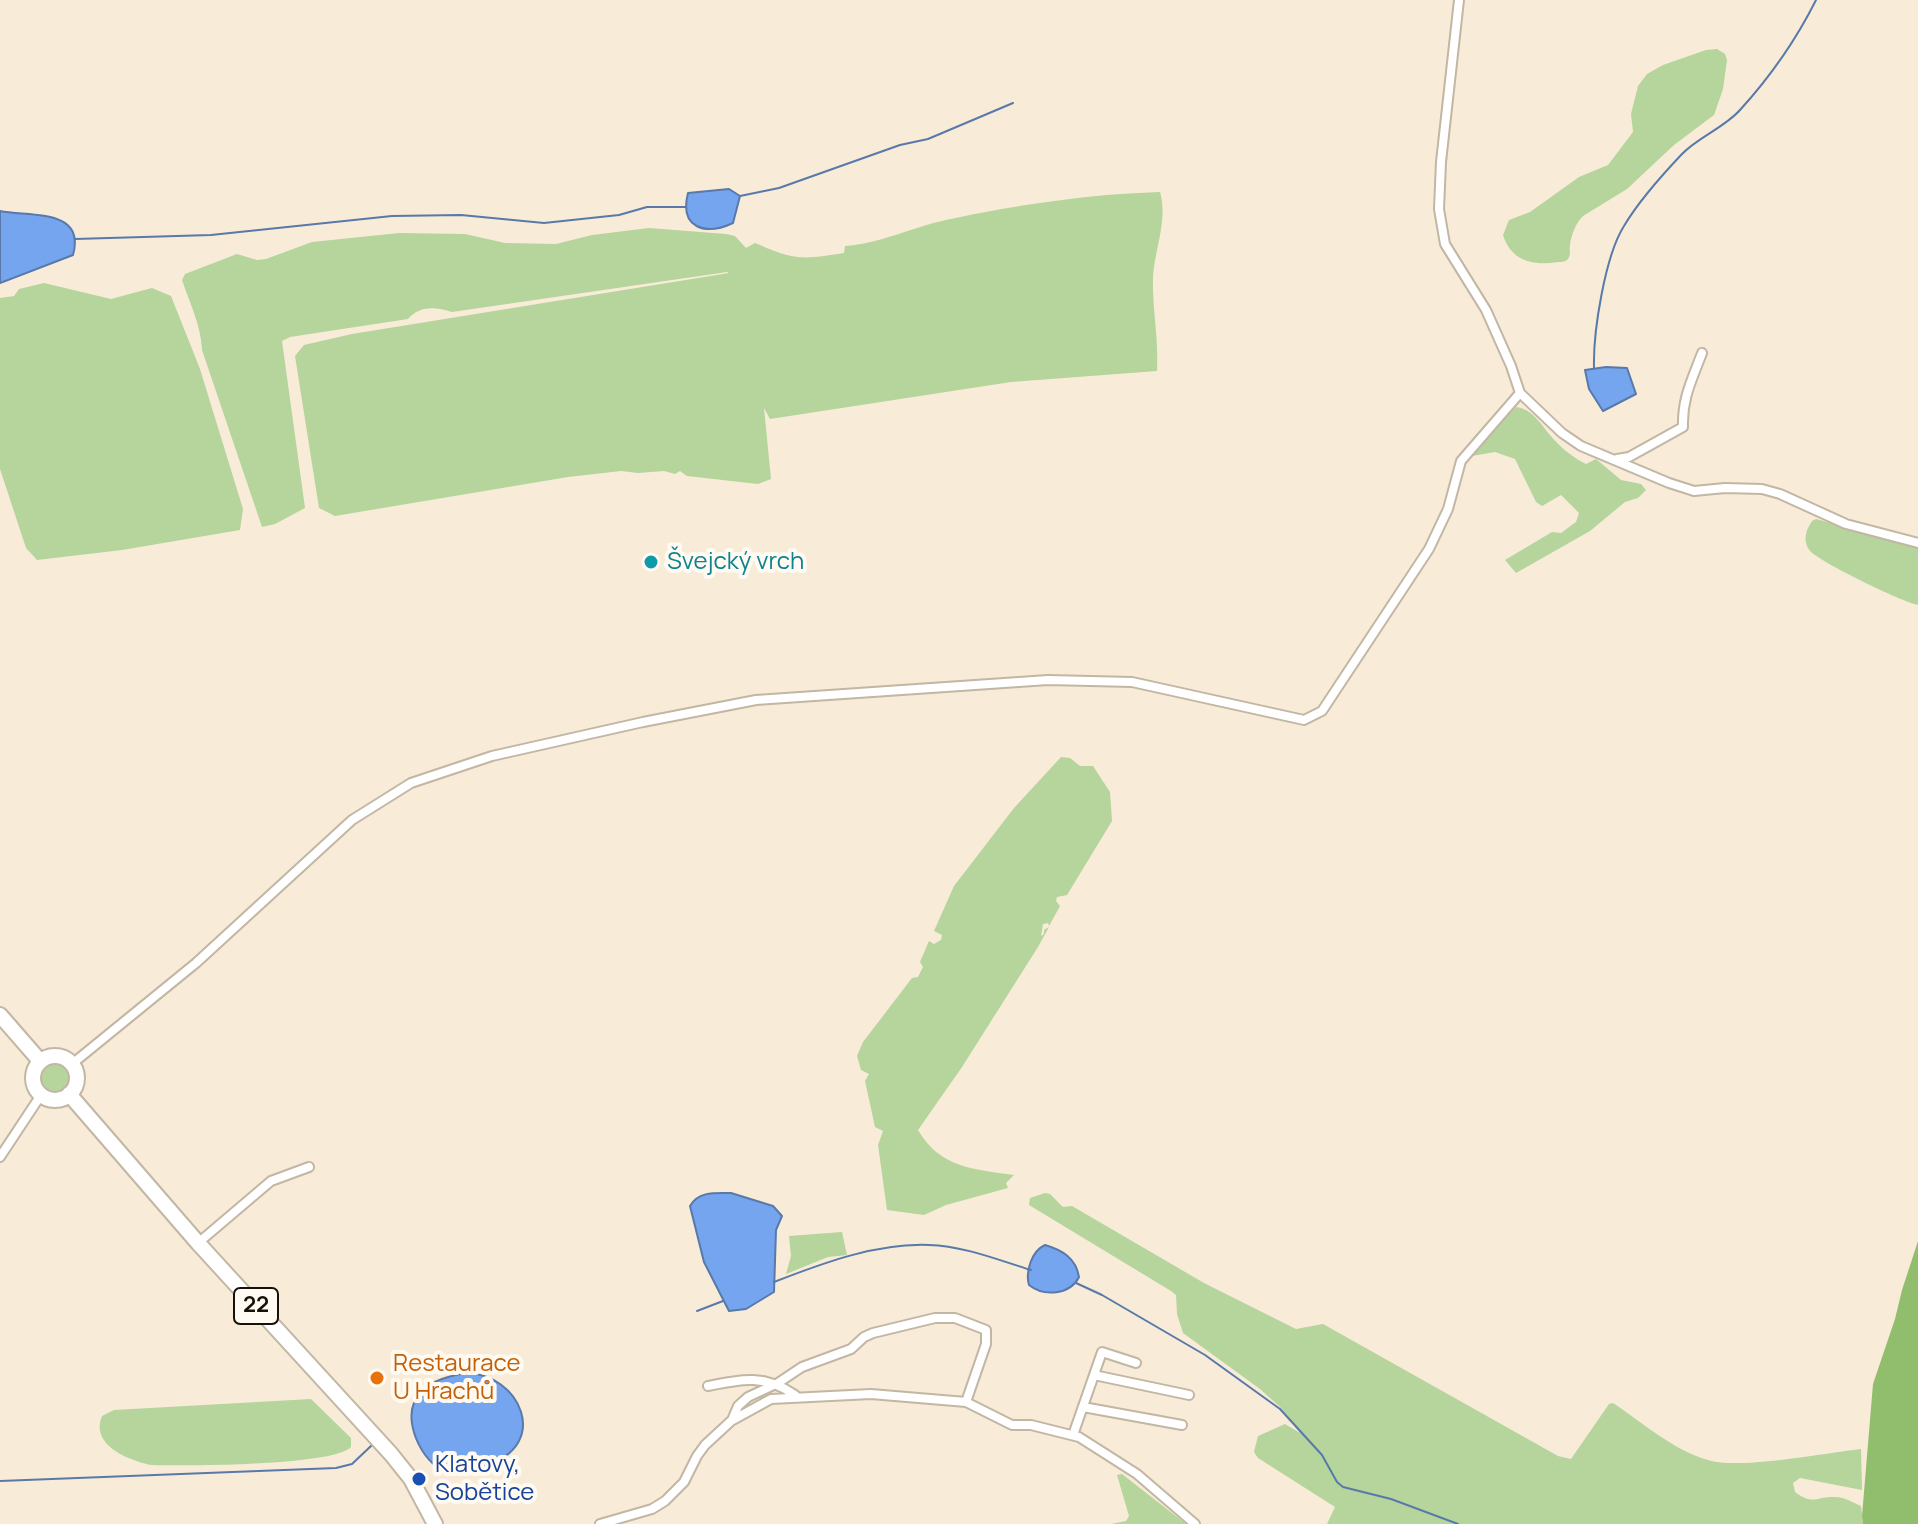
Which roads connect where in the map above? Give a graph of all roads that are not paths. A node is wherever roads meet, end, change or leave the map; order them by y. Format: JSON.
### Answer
{"nodes":[{"id":1,"x":1459,"y":0,"type":"edge"},
{"id":2,"x":1702,"y":353,"type":"dead end"},
{"id":3,"x":1520,"y":393,"type":"junction"},
{"id":4,"x":1612,"y":459,"type":"junction"},
{"id":5,"x":1918,"y":543,"type":"edge"},
{"id":6,"x":0,"y":1015,"type":"edge"},
{"id":7,"x":40,"y":1061,"type":"junction"},
{"id":8,"x":72,"y":1064,"type":"junction"},
{"id":9,"x":69,"y":1094,"type":"junction"},
{"id":10,"x":41,"y":1095,"type":"junction"},
{"id":11,"x":0,"y":1157,"type":"edge"},
{"id":12,"x":309,"y":1167,"type":"dead end"},
{"id":13,"x":198,"y":1243,"type":"junction"},
{"id":14,"x":1136,"y":1363,"type":"dead end"},
{"id":15,"x":1094,"y":1375,"type":"junction"},
{"id":16,"x":778,"y":1383,"type":"junction"},
{"id":17,"x":708,"y":1386,"type":"dead end"},
{"id":18,"x":1189,"y":1395,"type":"dead end"},
{"id":19,"x":796,"y":1396,"type":"junction"},
{"id":20,"x":966,"y":1402,"type":"junction"},
{"id":21,"x":1083,"y":1407,"type":"junction"},
{"id":22,"x":731,"y":1421,"type":"junction"},
{"id":23,"x":1182,"y":1425,"type":"dead end"},
{"id":24,"x":1073,"y":1435,"type":"junction"},
{"id":25,"x":435,"y":1524,"type":"edge"},
{"id":26,"x":600,"y":1524,"type":"edge"},
{"id":27,"x":1195,"y":1524,"type":"edge"}],
"edges":[{"from":1,"to":3,"type":"street"},
{"from":2,"to":4,"type":"street"},
{"from":3,"to":4,"type":"street"},
{"from":3,"to":8,"type":"street"},
{"from":4,"to":5,"type":"street"},
{"from":6,"to":7,"type":"main road"},
{"from":7,"to":8,"type":"main road"},
{"from":7,"to":10,"type":"main road"},
{"from":8,"to":9,"type":"main road"},
{"from":9,"to":10,"type":"main road"},
{"from":9,"to":13,"type":"main road","number":"22"},
{"from":10,"to":11,"type":"street"},
{"from":12,"to":13,"type":"street"},
{"from":13,"to":25,"type":"main road","number":"22"},
{"from":14,"to":15,"type":"street"},
{"from":15,"to":18,"type":"street"},
{"from":15,"to":21,"type":"street"},
{"from":16,"to":17,"type":"street"},
{"from":16,"to":19,"type":"street"},
{"from":16,"to":20,"type":"street"},
{"from":16,"to":22,"type":"street"},
{"from":19,"to":20,"type":"street"},
{"from":19,"to":22,"type":"street"},
{"from":20,"to":24,"type":"street"},
{"from":21,"to":23,"type":"street"},
{"from":21,"to":24,"type":"street"},
{"from":22,"to":26,"type":"street"},
{"from":24,"to":27,"type":"street"}]}
